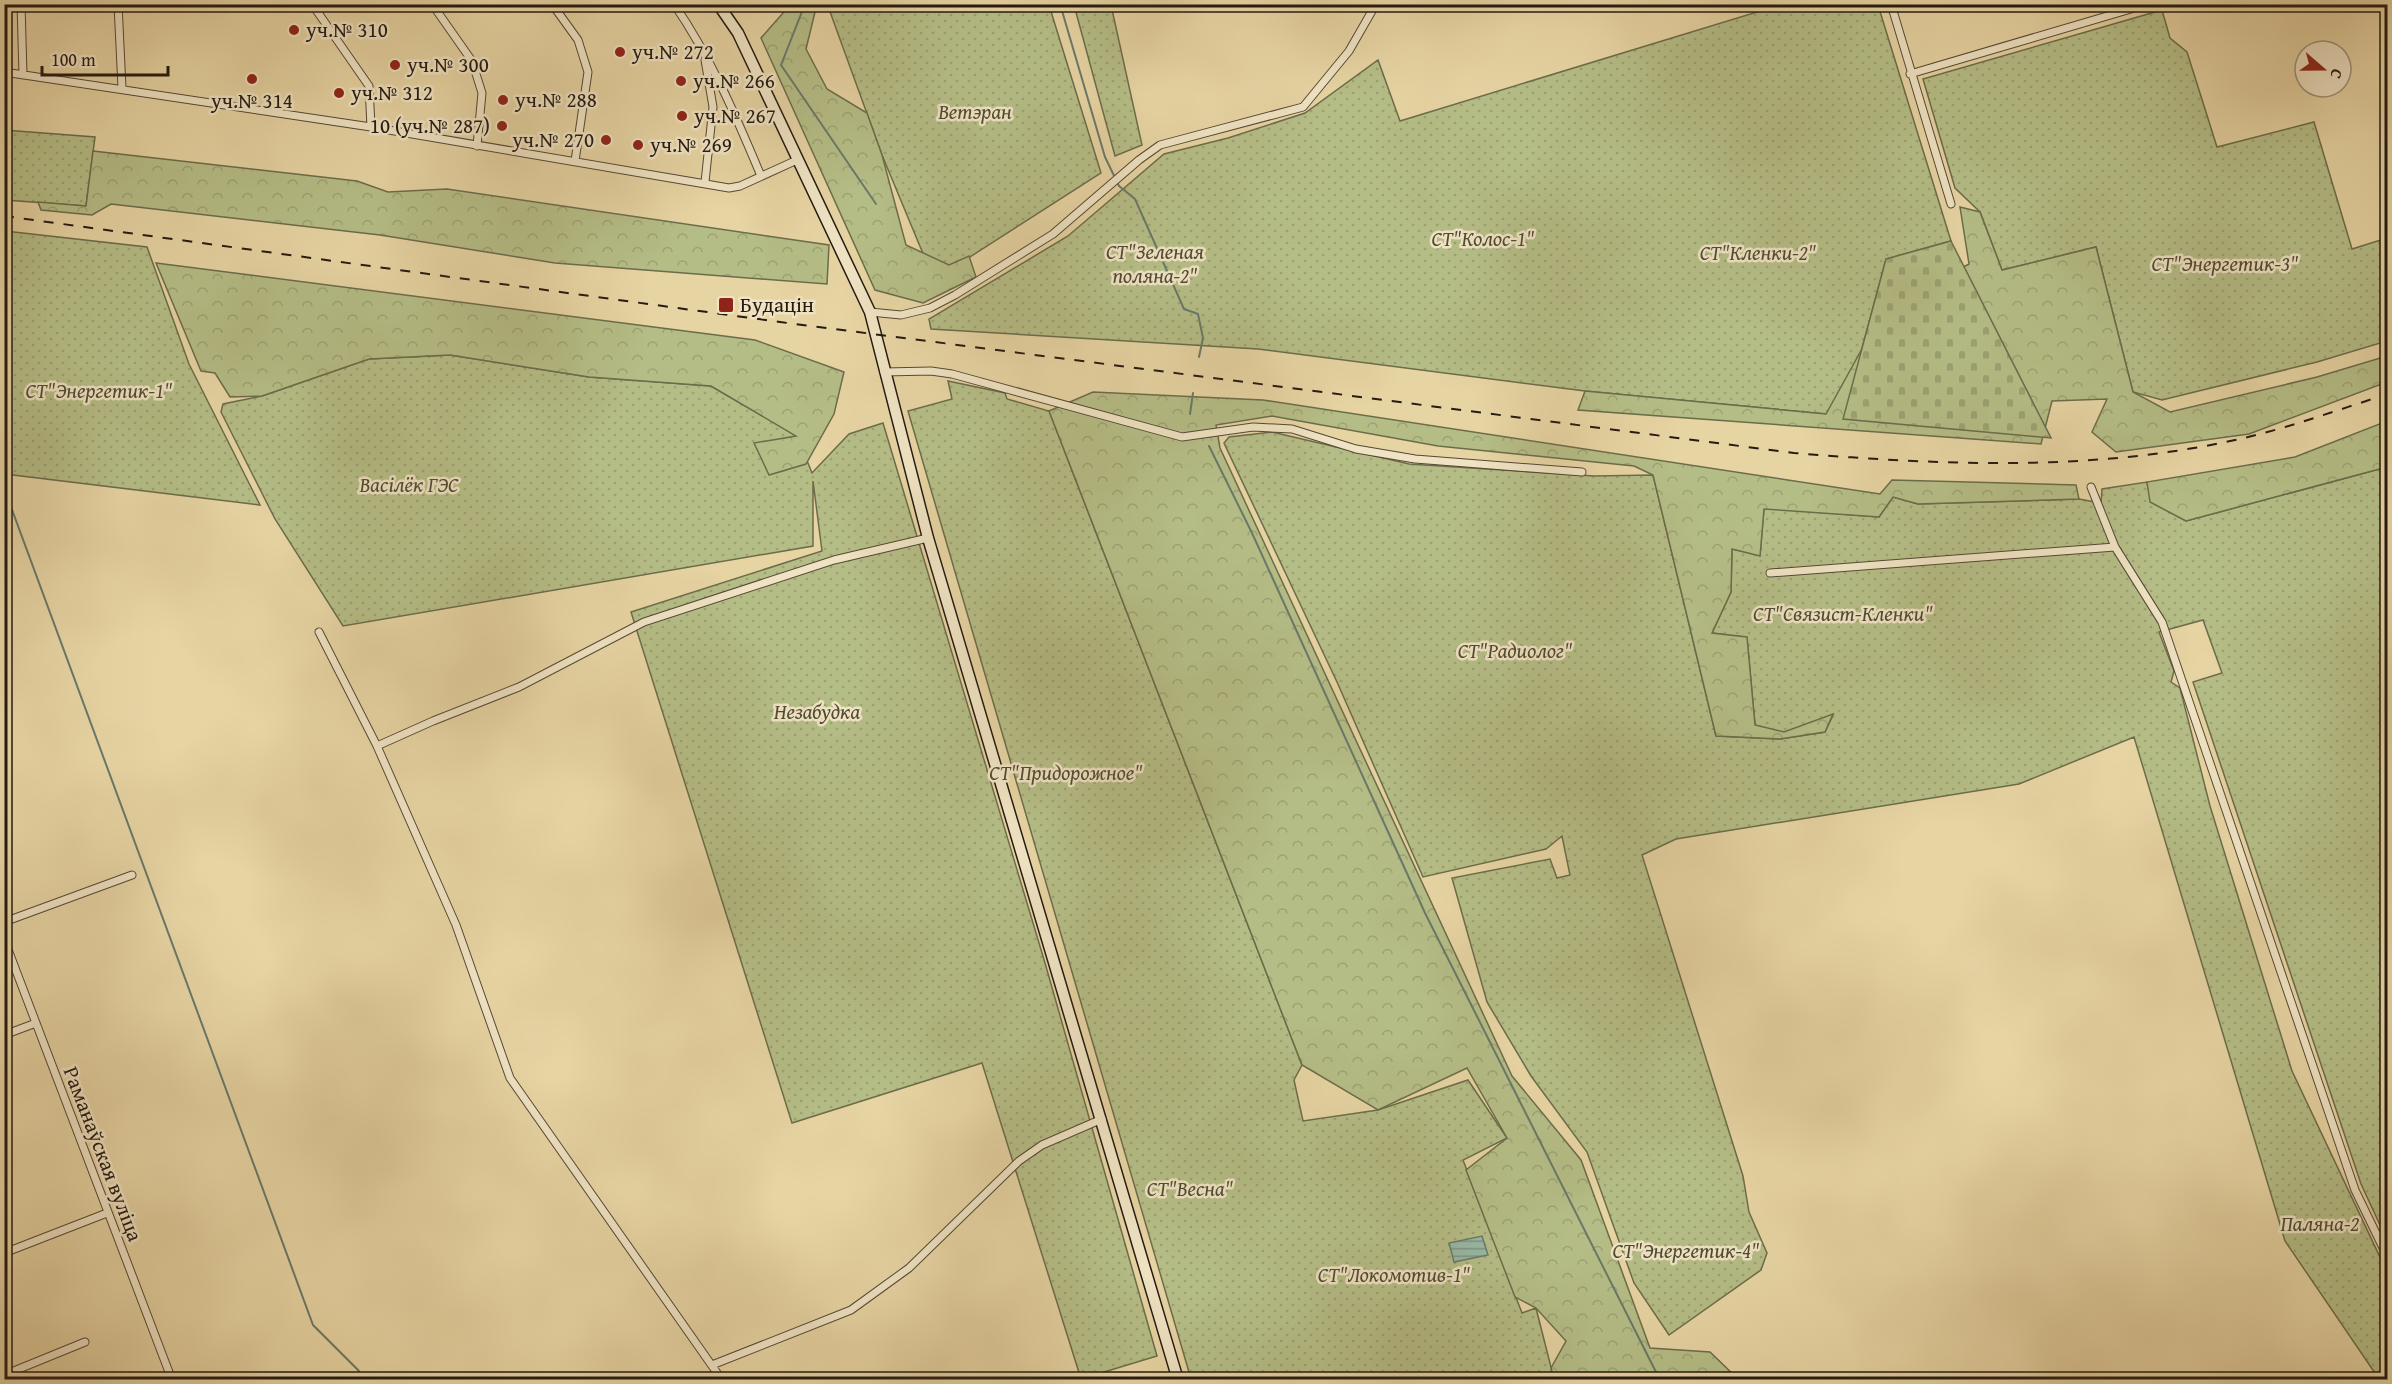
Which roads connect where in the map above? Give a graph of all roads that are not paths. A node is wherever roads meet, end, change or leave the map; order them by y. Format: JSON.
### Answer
{"nodes":[{"id":1,"x":21,"y":4,"type":"edge"},
{"id":2,"x":118,"y":4,"type":"edge"},
{"id":3,"x":312,"y":4,"type":"edge"},
{"id":4,"x":432,"y":4,"type":"edge"},
{"id":5,"x":552,"y":4,"type":"edge"},
{"id":6,"x":674,"y":4,"type":"edge"},
{"id":7,"x":718,"y":4,"type":"edge"},
{"id":8,"x":1377,"y":4,"type":"edge"},
{"id":9,"x":1891,"y":4,"type":"edge"},
{"id":10,"x":2148,"y":4,"type":"edge"},
{"id":11,"x":703,"y":51,"type":"junction"},
{"id":12,"x":4,"y":72,"type":"edge"},
{"id":13,"x":1910,"y":74,"type":"junction"},
{"id":14,"x":23,"y":75,"type":"junction"},
{"id":15,"x":122,"y":88,"type":"junction"},
{"id":16,"x":371,"y":127,"type":"junction"},
{"id":17,"x":477,"y":146,"type":"junction"},
{"id":18,"x":797,"y":160,"type":"junction"},
{"id":19,"x":575,"y":161,"type":"junction"},
{"id":20,"x":761,"y":176,"type":"junction"},
{"id":21,"x":705,"y":182,"type":"junction"},
{"id":22,"x":1951,"y":204,"type":"dead end"},
{"id":23,"x":870,"y":312,"type":"junction"},
{"id":24,"x":884,"y":372,"type":"junction"},
{"id":25,"x":1582,"y":472,"type":"dead end"},
{"id":26,"x":2091,"y":487,"type":"dead end"},
{"id":27,"x":928,"y":538,"type":"junction"},
{"id":28,"x":2115,"y":547,"type":"junction"},
{"id":29,"x":1770,"y":573,"type":"dead end"},
{"id":30,"x":319,"y":632,"type":"dead end"},
{"id":31,"x":377,"y":746,"type":"junction"},
{"id":32,"x":132,"y":875,"type":"dead end"},
{"id":33,"x":4,"y":922,"type":"edge"},
{"id":34,"x":4,"y":939,"type":"edge"},
{"id":35,"x":36,"y":1023,"type":"junction"},
{"id":36,"x":4,"y":1035,"type":"edge"},
{"id":37,"x":1102,"y":1119,"type":"junction"},
{"id":38,"x":107,"y":1213,"type":"junction"},
{"id":39,"x":4,"y":1253,"type":"edge"},
{"id":40,"x":2388,"y":1258,"type":"edge"},
{"id":41,"x":85,"y":1342,"type":"dead end"},
{"id":42,"x":712,"y":1365,"type":"junction"},
{"id":43,"x":4,"y":1375,"type":"edge"},
{"id":44,"x":172,"y":1380,"type":"edge"},
{"id":45,"x":722,"y":1380,"type":"edge"},
{"id":46,"x":1178,"y":1380,"type":"edge"}],
"edges":[{"from":1,"to":14,"type":"street"},
{"from":2,"to":15,"type":"street"},
{"from":3,"to":16,"type":"street"},
{"from":4,"to":17,"type":"street"},
{"from":5,"to":19,"type":"street"},
{"from":6,"to":11,"type":"street"},
{"from":7,"to":18,"type":"street"},
{"from":8,"to":23,"type":"street"},
{"from":9,"to":13,"type":"street"},
{"from":10,"to":13,"type":"street"},
{"from":11,"to":20,"type":"street"},
{"from":11,"to":21,"type":"street"},
{"from":12,"to":14,"type":"street"},
{"from":13,"to":22,"type":"street"},
{"from":14,"to":15,"type":"street"},
{"from":15,"to":16,"type":"street"},
{"from":16,"to":17,"type":"street"},
{"from":17,"to":19,"type":"street"},
{"from":18,"to":20,"type":"street"},
{"from":18,"to":23,"type":"street"},
{"from":19,"to":21,"type":"street"},
{"from":20,"to":21,"type":"street"},
{"from":23,"to":24,"type":"street"},
{"from":24,"to":25,"type":"street"},
{"from":24,"to":27,"type":"street"},
{"from":26,"to":28,"type":"street"},
{"from":27,"to":31,"type":"street"},
{"from":27,"to":37,"type":"street"},
{"from":28,"to":29,"type":"street"},
{"from":28,"to":40,"type":"street"},
{"from":30,"to":31,"type":"street"},
{"from":31,"to":42,"type":"street"},
{"from":32,"to":33,"type":"street"},
{"from":34,"to":35,"type":"street","name":"Раманаўская вуліца"},
{"from":35,"to":36,"type":"street"},
{"from":35,"to":38,"type":"street","name":"Раманаўская вуліца"},
{"from":37,"to":42,"type":"street"},
{"from":37,"to":46,"type":"street"},
{"from":38,"to":39,"type":"street"},
{"from":38,"to":44,"type":"street","name":"Раманаўская вуліца"},
{"from":41,"to":43,"type":"street"},
{"from":42,"to":45,"type":"street"}]}
